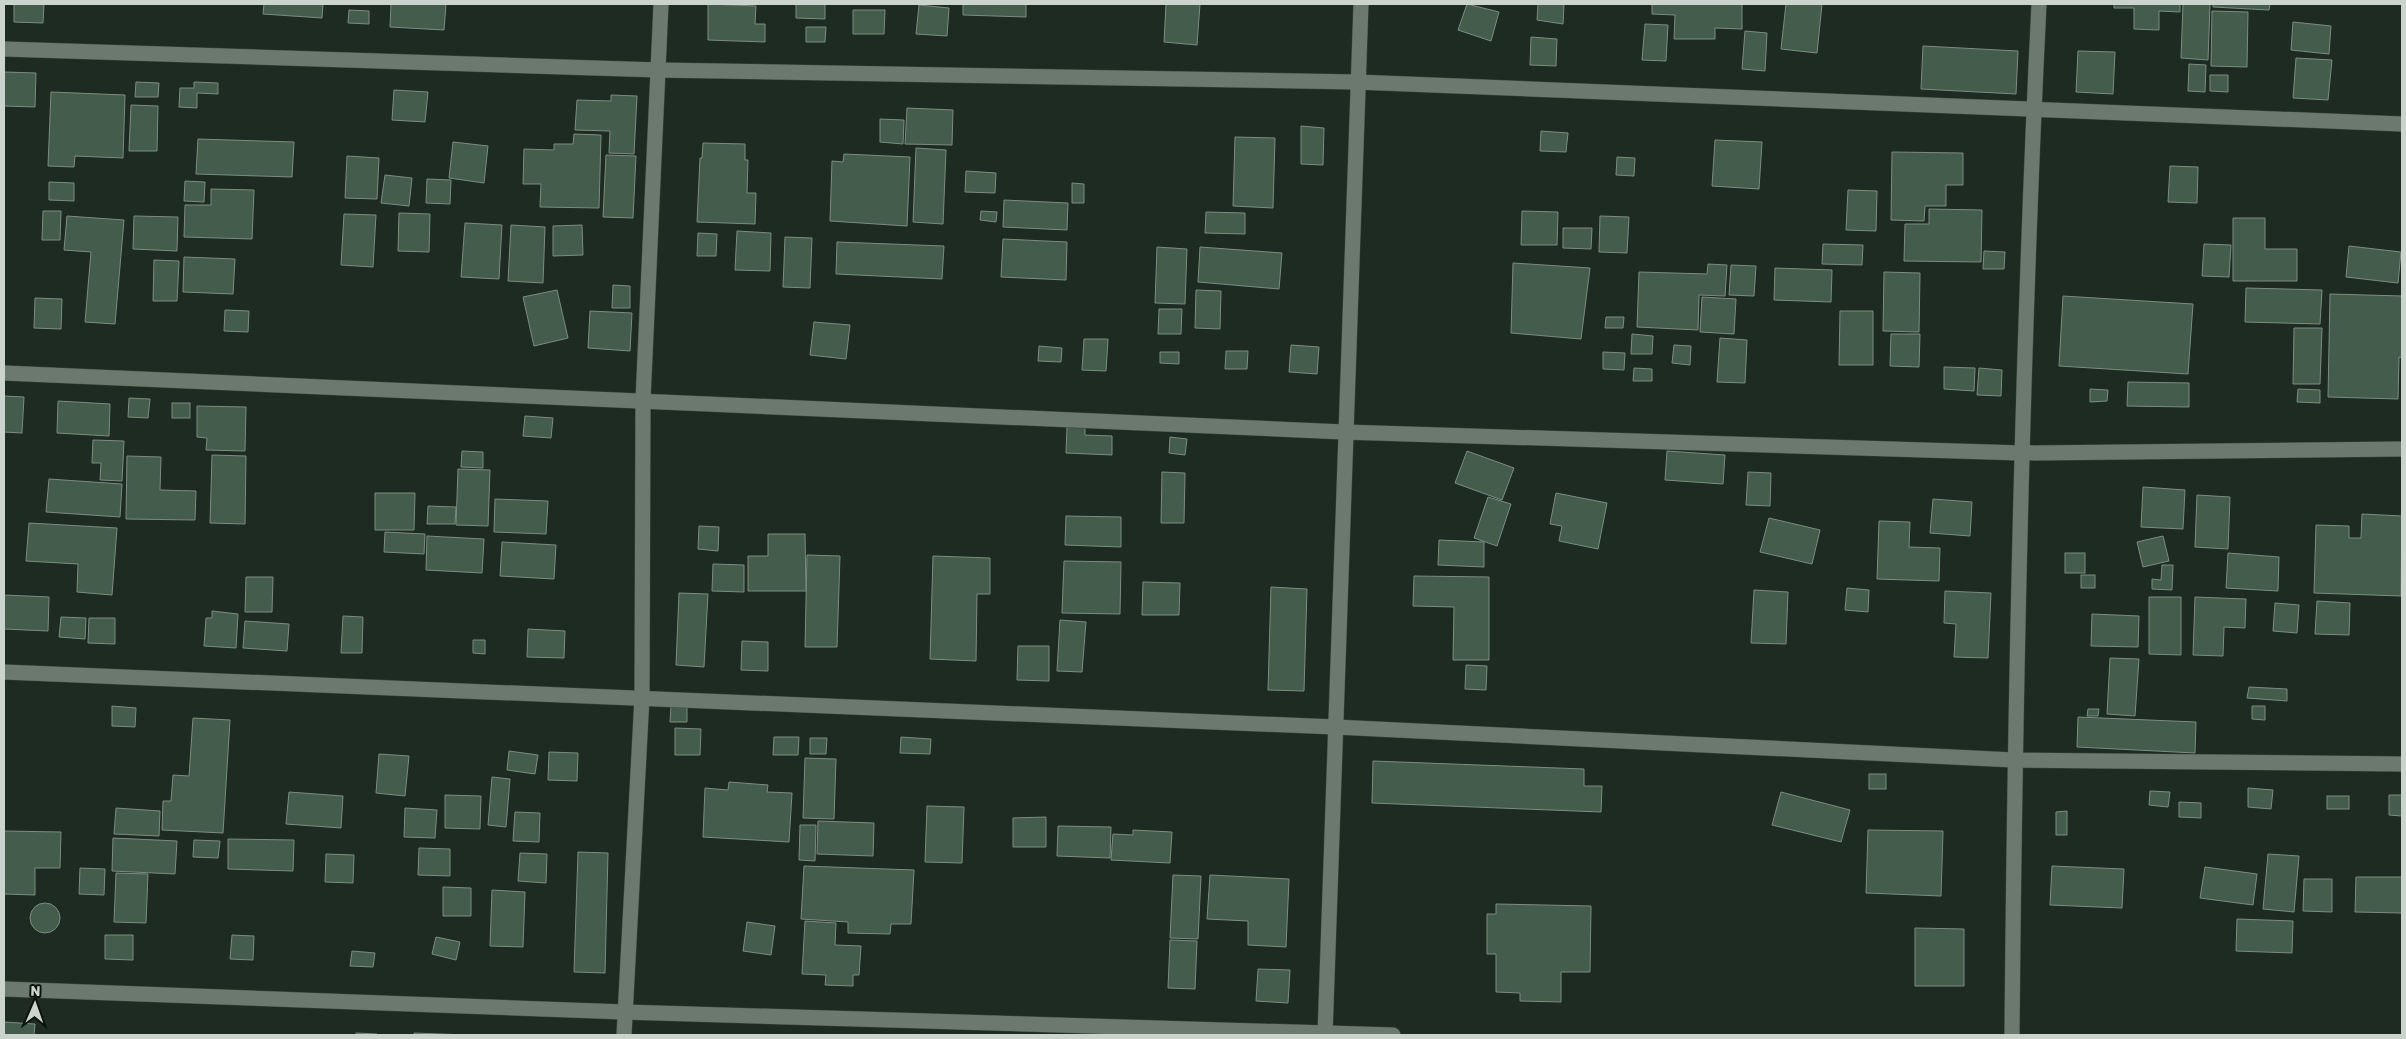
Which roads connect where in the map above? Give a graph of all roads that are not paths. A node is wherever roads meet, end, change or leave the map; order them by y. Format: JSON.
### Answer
{"nodes":[{"id":1,"x":661,"y":4,"type":"edge"},
{"id":2,"x":1360,"y":4,"type":"edge"},
{"id":3,"x":2038,"y":4,"type":"edge"},
{"id":4,"x":4,"y":49,"type":"edge"},
{"id":5,"x":658,"y":70,"type":"junction"},
{"id":6,"x":1356,"y":82,"type":"junction"},
{"id":7,"x":2033,"y":111,"type":"junction"},
{"id":8,"x":2402,"y":124,"type":"edge"},
{"id":9,"x":4,"y":373,"type":"edge"},
{"id":10,"x":643,"y":400,"type":"junction"},
{"id":11,"x":1344,"y":432,"type":"junction"},
{"id":12,"x":2402,"y":449,"type":"edge"},
{"id":13,"x":2021,"y":453,"type":"junction"},
{"id":14,"x":4,"y":672,"type":"edge"},
{"id":15,"x":642,"y":697,"type":"junction"},
{"id":16,"x":1335,"y":727,"type":"junction"},
{"id":17,"x":2014,"y":760,"type":"junction"},
{"id":18,"x":2402,"y":764,"type":"edge"},
{"id":19,"x":4,"y":989,"type":"edge"},
{"id":20,"x":624,"y":1012,"type":"junction"},
{"id":21,"x":1325,"y":1034,"type":"edge"},
{"id":22,"x":624,"y":1035,"type":"edge"},
{"id":23,"x":1393,"y":1035,"type":"edge"},
{"id":24,"x":2012,"y":1035,"type":"edge"}],
"edges":[{"from":1,"to":5,"type":"street"},
{"from":2,"to":6,"type":"street"},
{"from":3,"to":7,"type":"street"},
{"from":4,"to":5,"type":"street"},
{"from":5,"to":6,"type":"street"},
{"from":5,"to":10,"type":"street"},
{"from":6,"to":7,"type":"street"},
{"from":6,"to":11,"type":"street"},
{"from":7,"to":8,"type":"street"},
{"from":7,"to":13,"type":"street"},
{"from":9,"to":10,"type":"street"},
{"from":10,"to":11,"type":"street"},
{"from":10,"to":15,"type":"street"},
{"from":11,"to":13,"type":"street"},
{"from":11,"to":16,"type":"street"},
{"from":12,"to":13,"type":"street"},
{"from":13,"to":17,"type":"street"},
{"from":14,"to":15,"type":"street"},
{"from":15,"to":16,"type":"street"},
{"from":15,"to":20,"type":"street"},
{"from":16,"to":17,"type":"street"},
{"from":16,"to":21,"type":"street"},
{"from":17,"to":18,"type":"street"},
{"from":17,"to":24,"type":"street"},
{"from":19,"to":20,"type":"street"},
{"from":20,"to":21,"type":"street"},
{"from":20,"to":22,"type":"street"},
{"from":21,"to":23,"type":"street"}]}
